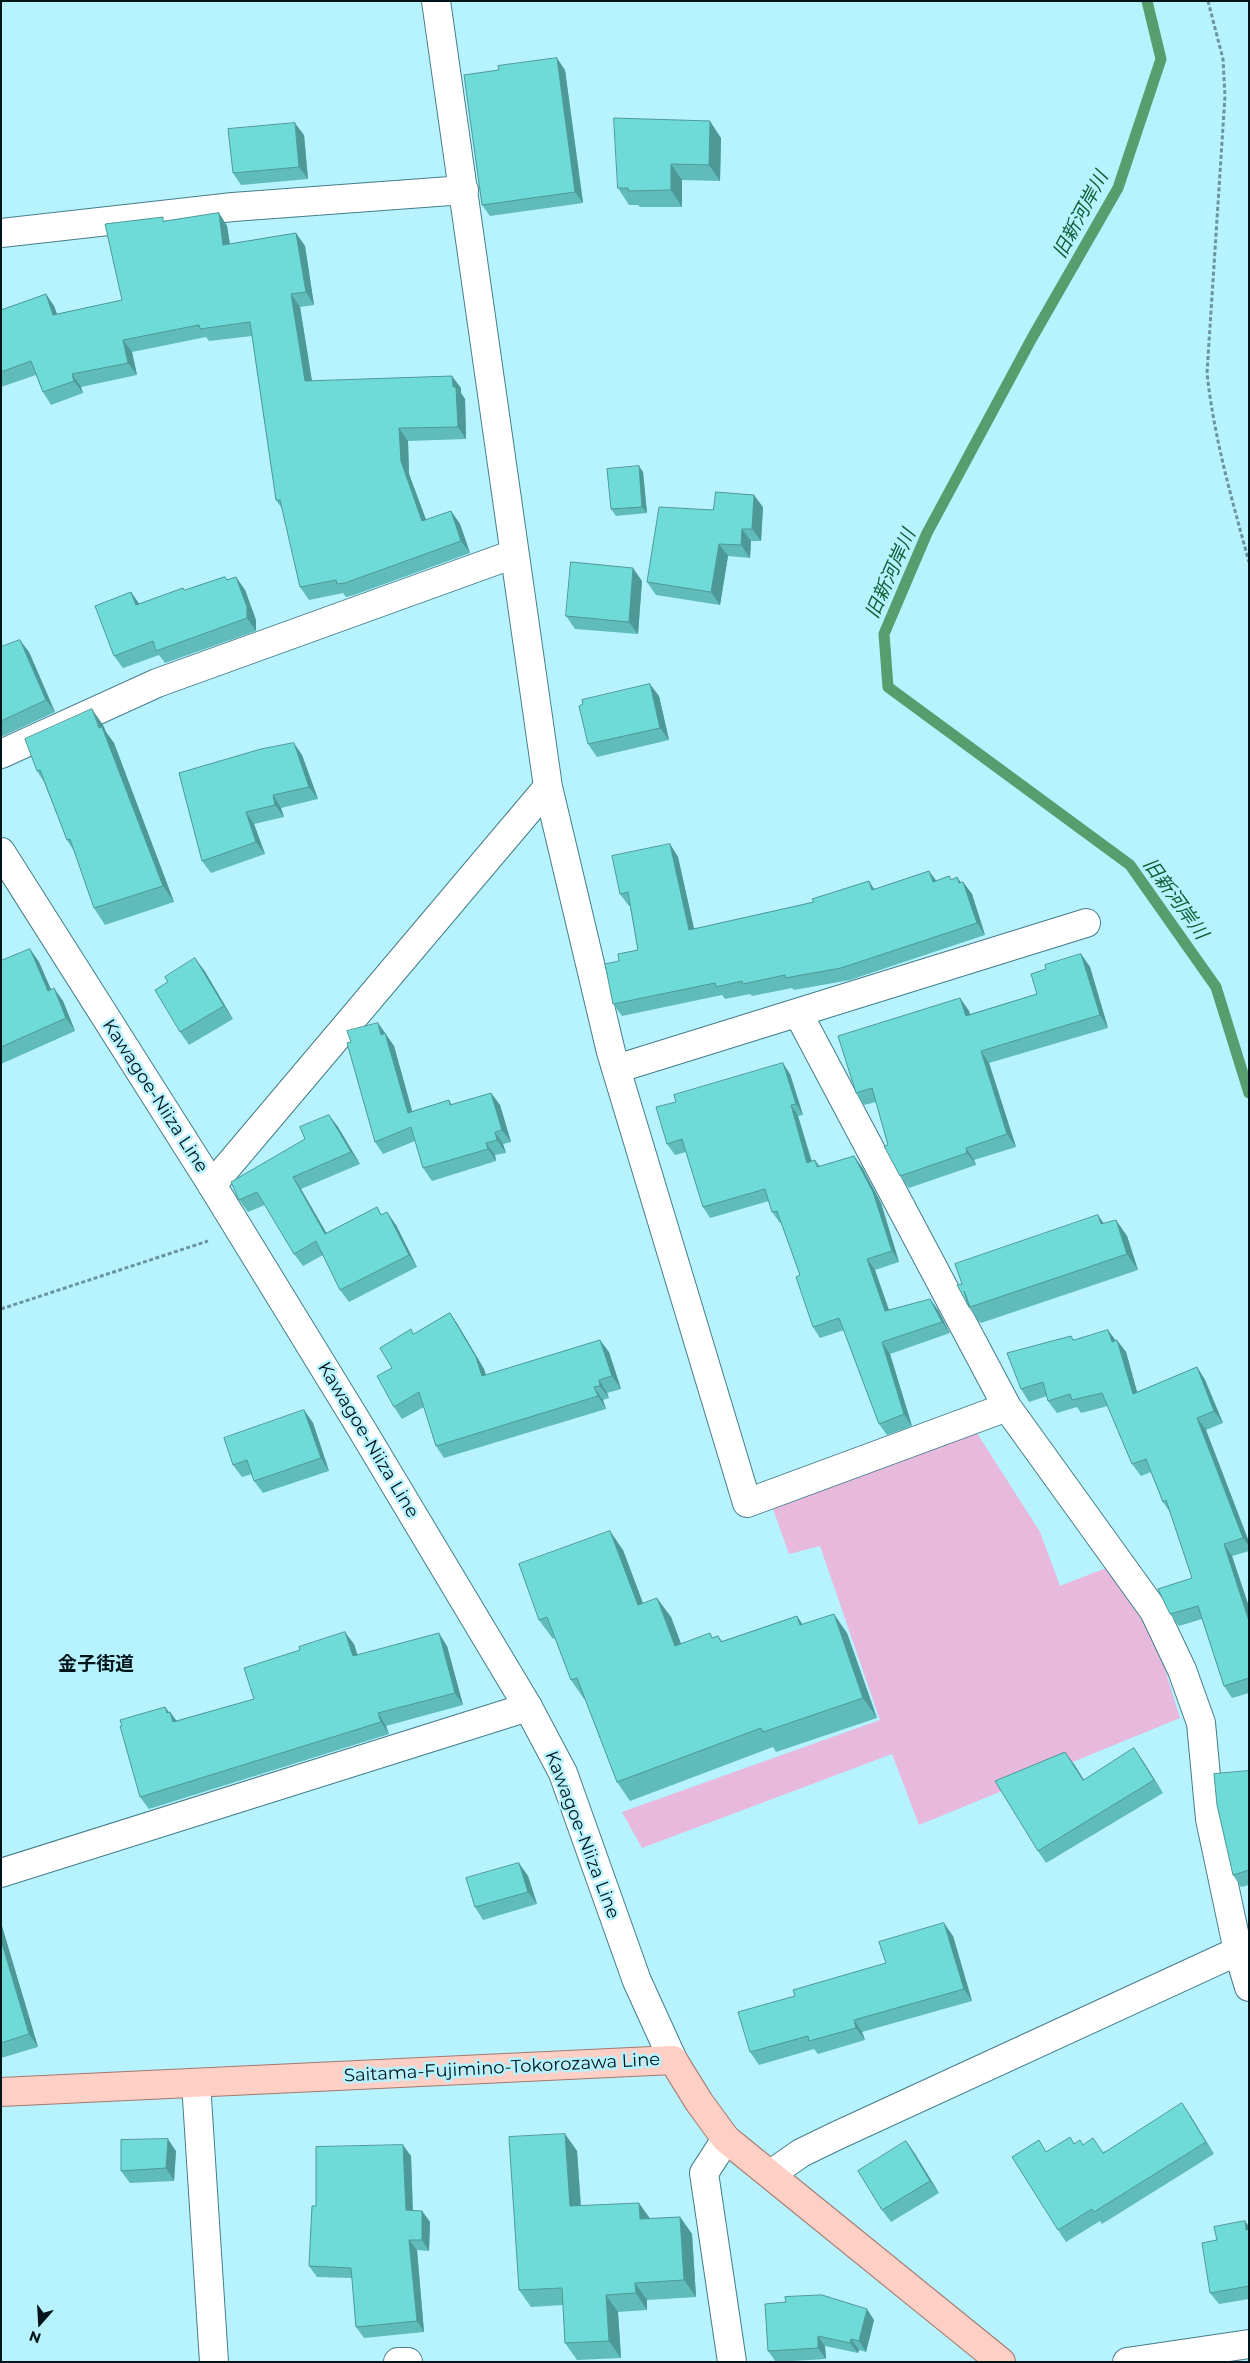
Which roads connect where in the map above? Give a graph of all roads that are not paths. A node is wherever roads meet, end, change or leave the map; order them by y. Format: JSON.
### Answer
{"nodes":[{"id":1,"x":436,"y":1,"type":"edge"},
{"id":2,"x":464,"y":190,"type":"junction"},
{"id":3,"x":1,"y":232,"type":"edge"},
{"id":4,"x":514,"y":554,"type":"junction"},
{"id":5,"x":1,"y":754,"type":"edge"},
{"id":6,"x":548,"y":787,"type":"junction"},
{"id":7,"x":1,"y":852,"type":"edge"},
{"id":8,"x":1086,"y":923,"type":"dead end"},
{"id":9,"x":798,"y":1013,"type":"junction"},
{"id":10,"x":616,"y":1070,"type":"junction"},
{"id":11,"x":212,"y":1185,"type":"junction"},
{"id":12,"x":1007,"y":1407,"type":"junction"},
{"id":13,"x":528,"y":1707,"type":"junction"},
{"id":14,"x":1,"y":1873,"type":"edge"},
{"id":15,"x":1243,"y":1948,"type":"edge"},
{"id":16,"x":1249,"y":1987,"type":"edge"},
{"id":17,"x":674,"y":2060,"type":"junction"},
{"id":18,"x":196,"y":2083,"type":"junction"},
{"id":19,"x":1,"y":2092,"type":"edge"},
{"id":20,"x":726,"y":2139,"type":"junction"},
{"id":21,"x":771,"y":2174,"type":"junction"},
{"id":22,"x":1249,"y":2344,"type":"edge"},
{"id":23,"x":214,"y":2362,"type":"edge"},
{"id":24,"x":398,"y":2362,"type":"edge"},
{"id":25,"x":408,"y":2362,"type":"edge"},
{"id":26,"x":732,"y":2362,"type":"edge"},
{"id":27,"x":1001,"y":2362,"type":"edge"},
{"id":28,"x":1127,"y":2362,"type":"edge"}],
"edges":[{"from":1,"to":2,"type":"street"},
{"from":2,"to":3,"type":"street"},
{"from":2,"to":4,"type":"street"},
{"from":4,"to":5,"type":"street"},
{"from":4,"to":6,"type":"street"},
{"from":6,"to":10,"type":"street"},
{"from":6,"to":11,"type":"street"},
{"from":7,"to":11,"type":"street","name":"Kawagoe-Niiza Line"},
{"from":8,"to":9,"type":"street"},
{"from":9,"to":10,"type":"street"},
{"from":9,"to":12,"type":"street"},
{"from":10,"to":12,"type":"street"},
{"from":11,"to":13,"type":"street","name":"Kawagoe-Niiza Line"},
{"from":12,"to":15,"type":"street"},
{"from":13,"to":14,"type":"street"},
{"from":13,"to":17,"type":"street","name":"Kawagoe-Niiza Line"},
{"from":15,"to":16,"type":"street"},
{"from":15,"to":21,"type":"street"},
{"from":17,"to":18,"type":"main road","name":"Saitama-Fujimino-Tokorozawa Line"},
{"from":17,"to":20,"type":"main road","name":"Saitama-Fujimino-Tokorozawa Line"},
{"from":18,"to":19,"type":"main road","name":"Saitama-Fujimino-Tokorozawa Line"},
{"from":18,"to":23,"type":"street"},
{"from":20,"to":21,"type":"main road","name":"Saitama-Fujimino-Tokorozawa Line"},
{"from":20,"to":26,"type":"street"},
{"from":21,"to":27,"type":"main road","name":"Saitama-Fujimino-Tokorozawa Line"},
{"from":22,"to":28,"type":"street"},
{"from":24,"to":25,"type":"street"}]}
